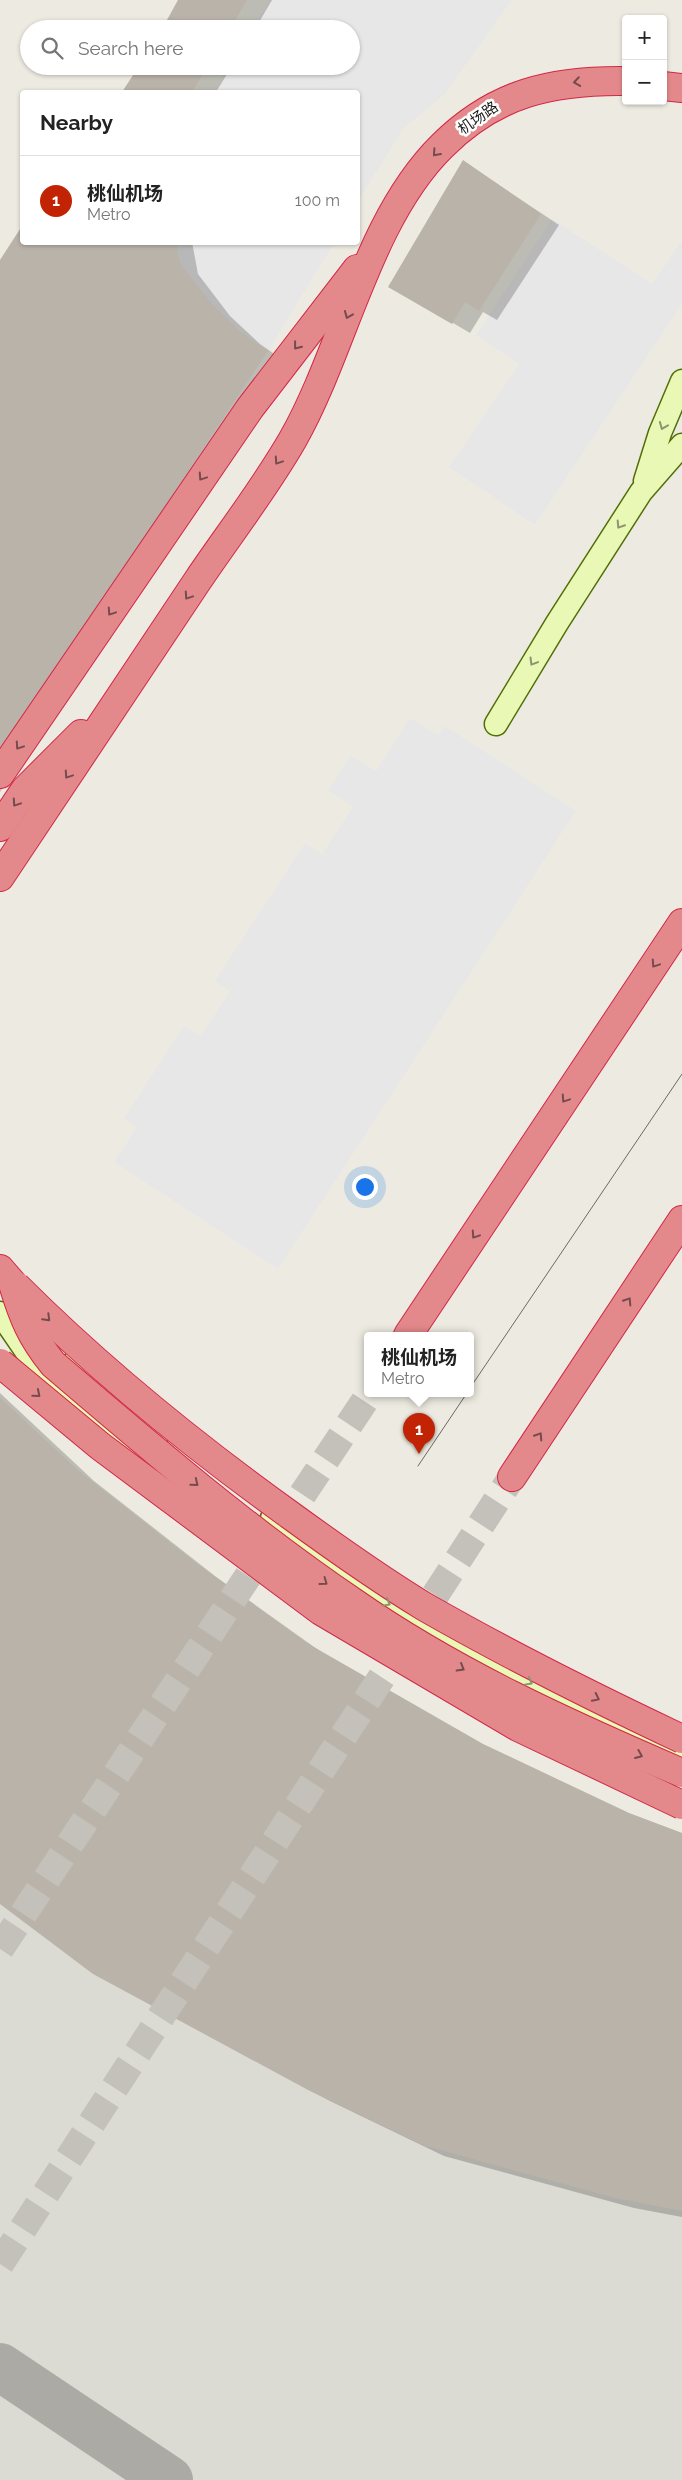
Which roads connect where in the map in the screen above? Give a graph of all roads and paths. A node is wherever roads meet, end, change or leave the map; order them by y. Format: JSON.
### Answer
{"nodes":[{"id":1,"x":622,"y":81,"type":"edge"},
{"id":2,"x":667,"y":86,"type":"edge"},
{"id":3,"x":682,"y":88,"type":"edge"},
{"id":4,"x":380,"y":238,"type":"junction"},
{"id":5,"x":682,"y":381,"type":"edge"},
{"id":6,"x":682,"y":445,"type":"edge"},
{"id":7,"x":640,"y":492,"type":"junction"},
{"id":8,"x":123,"y":693,"type":"junction"},
{"id":9,"x":496,"y":724,"type":"dead end"},
{"id":10,"x":0,"y":774,"type":"edge"},
{"id":11,"x":0,"y":827,"type":"edge"},
{"id":12,"x":0,"y":877,"type":"edge"},
{"id":13,"x":682,"y":923,"type":"edge"},
{"id":14,"x":682,"y":1220,"type":"edge"},
{"id":15,"x":6,"y":1276,"type":"edge"},
{"id":16,"x":0,"y":1311,"type":"edge"},
{"id":17,"x":410,"y":1332,"type":"edge"},
{"id":18,"x":0,"y":1363,"type":"edge"},
{"id":19,"x":512,"y":1477,"type":"tunnel mouth"},
{"id":20,"x":682,"y":1739,"type":"edge"},
{"id":21,"x":682,"y":1751,"type":"edge"},
{"id":22,"x":682,"y":1773,"type":"edge"},
{"id":23,"x":682,"y":1805,"type":"edge"},
{"id":24,"x":682,"y":1811,"type":"edge"}],
"edges":[{"from":1,"to":4,"type":"highway","name":"机场路","one_way":true},
{"from":2,"to":3,"type":"highway"},
{"from":4,"to":8,"type":"highway","one_way":true},
{"from":4,"to":10,"type":"highway","one_way":true},
{"from":5,"to":7,"type":"street","one_way":true},
{"from":6,"to":7,"type":"street"},
{"from":7,"to":9,"type":"street","one_way":true},
{"from":8,"to":11,"type":"highway","one_way":true},
{"from":8,"to":12,"type":"highway","one_way":true},
{"from":13,"to":17,"type":"highway","one_way":true},
{"from":19,"to":14,"type":"highway","one_way":true},
{"from":15,"to":20,"type":"highway","one_way":true,"bridge":true},
{"from":15,"to":22,"type":"highway","one_way":true,"bridge":true},
{"from":16,"to":21,"type":"street","one_way":true},
{"from":16,"to":24,"type":"street"},
{"from":18,"to":23,"type":"highway","one_way":true,"bridge":true}]}
